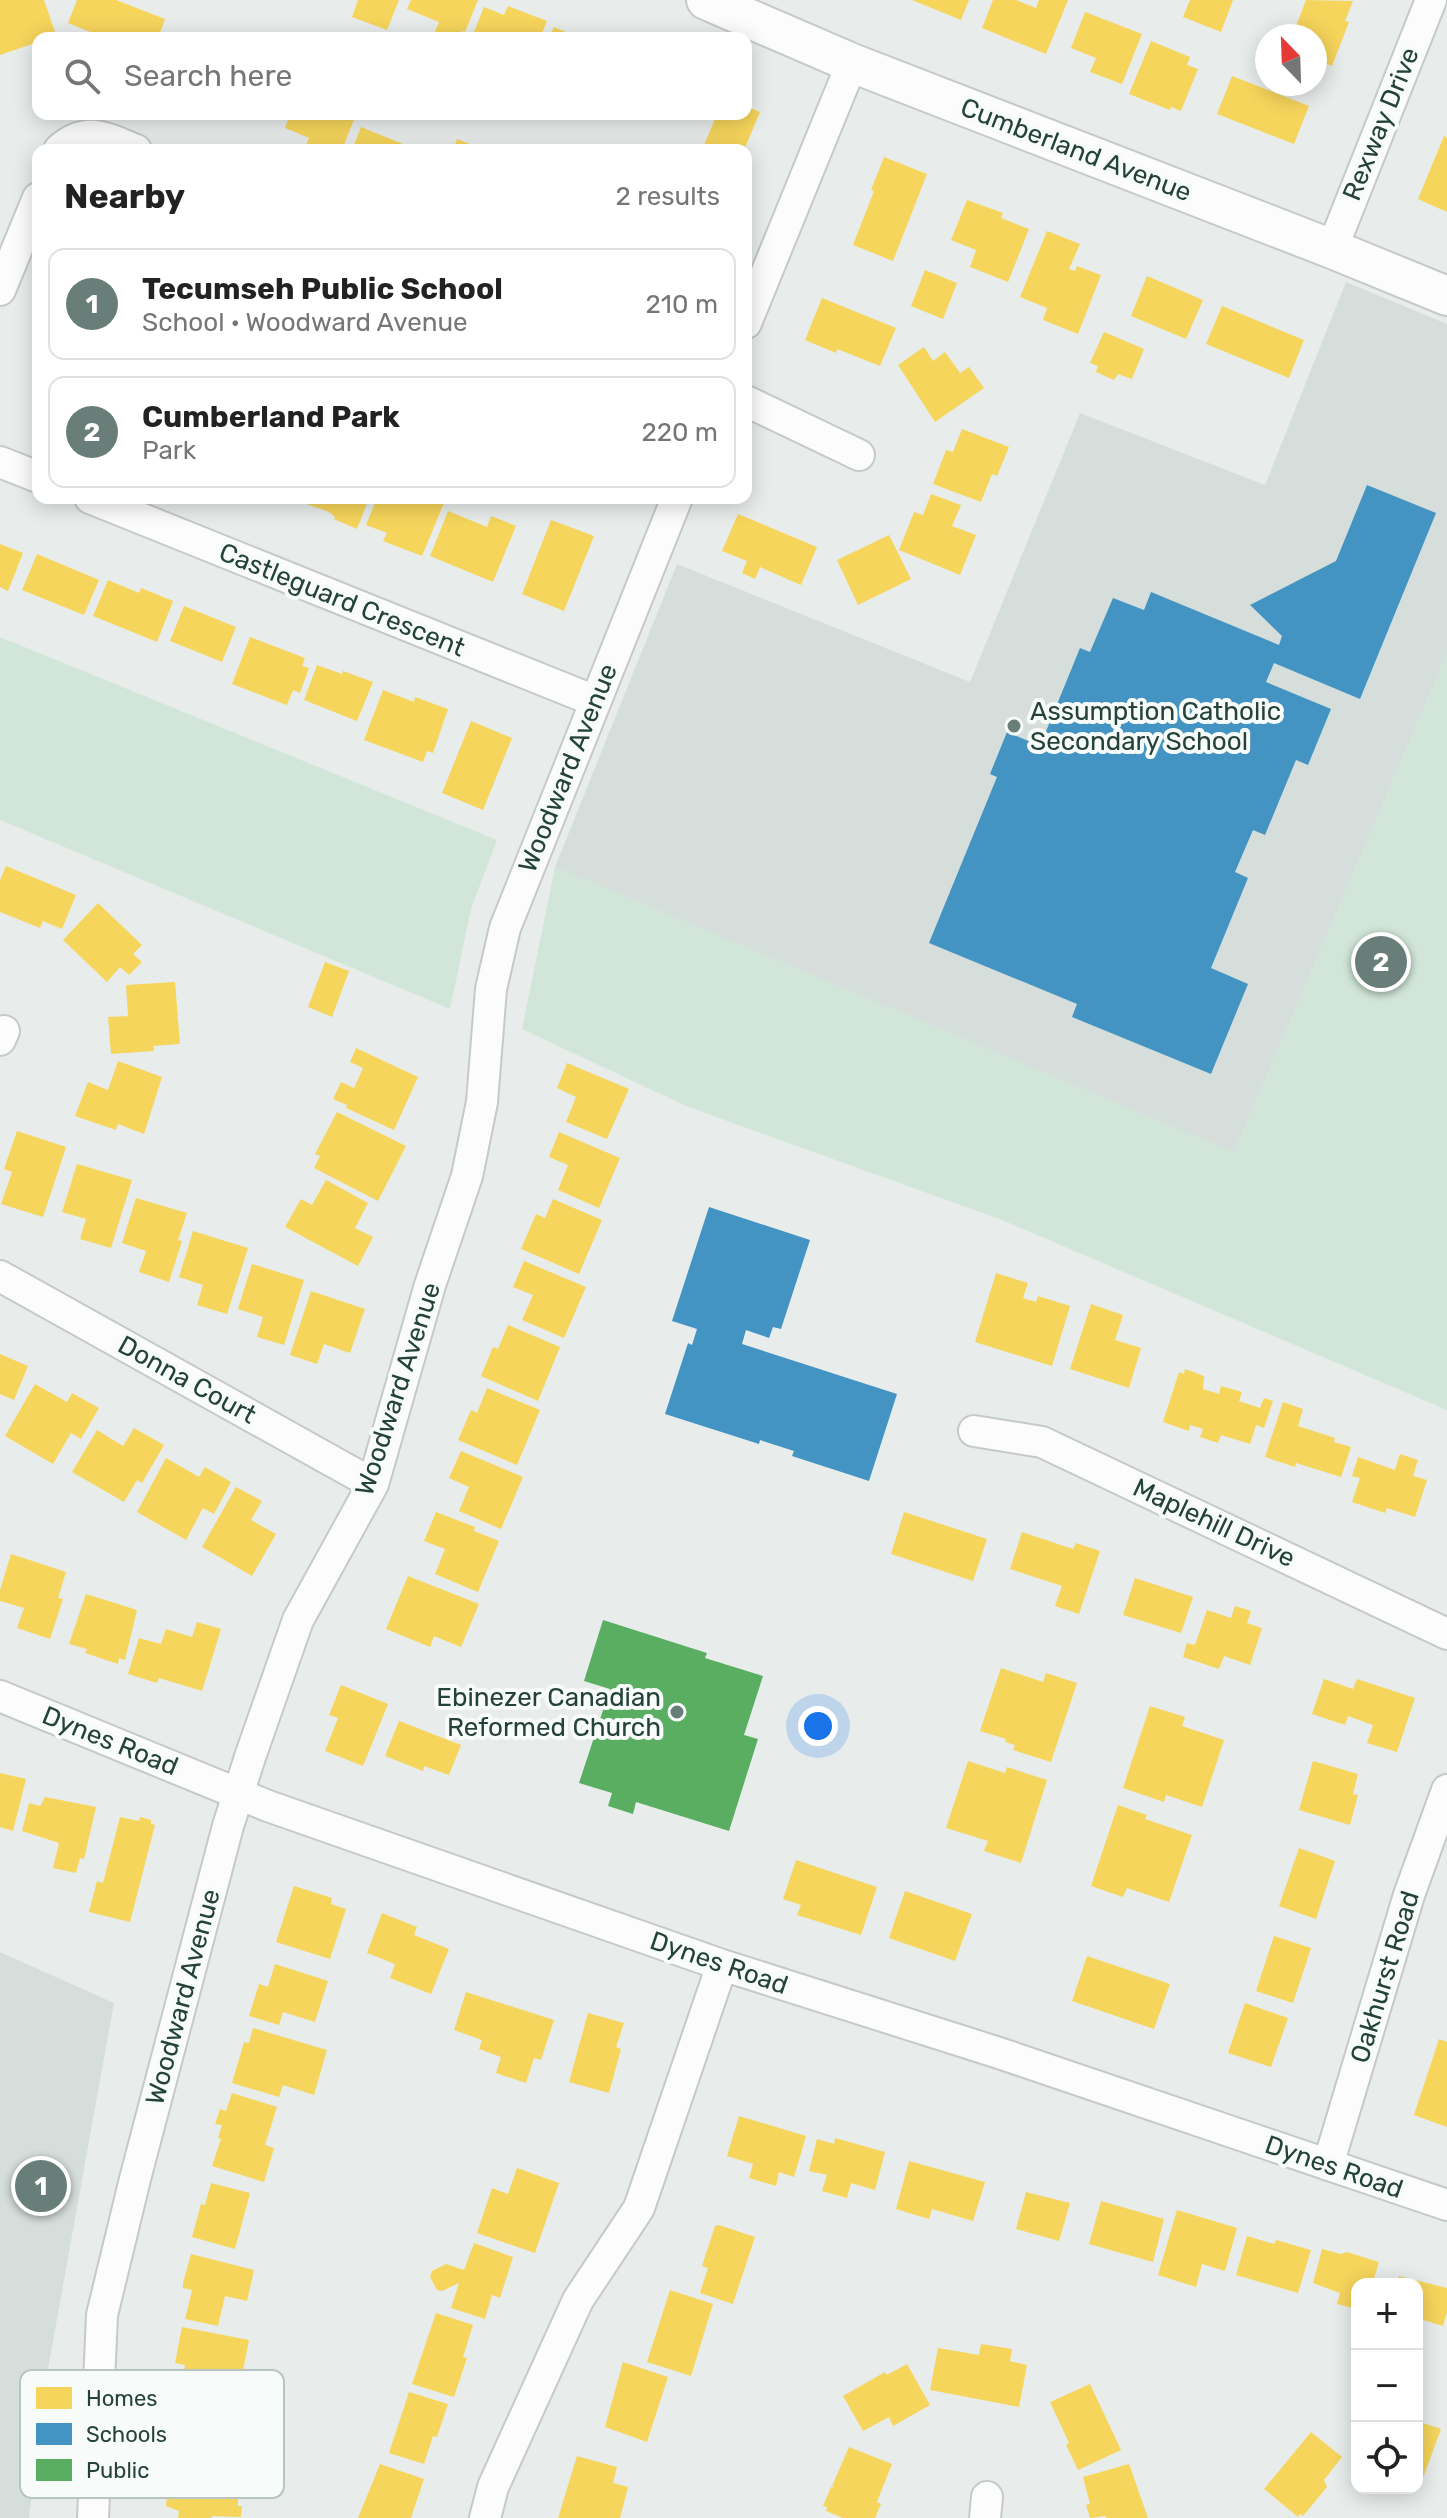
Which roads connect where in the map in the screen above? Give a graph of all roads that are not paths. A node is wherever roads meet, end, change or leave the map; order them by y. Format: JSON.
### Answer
{"nodes":[{"id":1,"x":706,"y":0,"type":"edge"},
{"id":2,"x":1431,"y":0,"type":"edge"},
{"id":3,"x":852,"y":63,"type":"junction"},
{"id":4,"x":66,"y":144,"type":"edge"},
{"id":5,"x":120,"y":144,"type":"edge"},
{"id":6,"x":32,"y":213,"type":"edge"},
{"id":7,"x":1332,"y":249,"type":"junction"},
{"id":8,"x":0,"y":290,"type":"edge"},
{"id":9,"x":1447,"y":296,"type":"edge"},
{"id":10,"x":752,"y":308,"type":"edge"},
{"id":11,"x":752,"y":404,"type":"edge"},
{"id":12,"x":859,"y":455,"type":"dead end"},
{"id":13,"x":0,"y":462,"type":"edge"},
{"id":14,"x":32,"y":475,"type":"edge"},
{"id":15,"x":105,"y":504,"type":"edge"},
{"id":16,"x":675,"y":504,"type":"edge"},
{"id":17,"x":595,"y":701,"type":"junction"},
{"id":18,"x":0,"y":1276,"type":"edge"},
{"id":19,"x":974,"y":1431,"type":"dead end"},
{"id":20,"x":373,"y":1484,"type":"junction"},
{"id":21,"x":1447,"y":1634,"type":"edge"},
{"id":22,"x":0,"y":1696,"type":"edge"},
{"id":23,"x":1447,"y":1790,"type":"edge"},
{"id":24,"x":239,"y":1795,"type":"junction"},
{"id":25,"x":722,"y":1965,"type":"junction"},
{"id":26,"x":1328,"y":2165,"type":"junction"},
{"id":27,"x":1447,"y":2205,"type":"edge"},
{"id":28,"x":100,"y":2370,"type":"edge"},
{"id":29,"x":94,"y":2498,"type":"edge"},
{"id":30,"x":93,"y":2518,"type":"edge"},
{"id":31,"x":485,"y":2518,"type":"edge"}],
"edges":[{"from":1,"to":3,"type":"street","name":"Cumberland Avenue"},
{"from":2,"to":7,"type":"street","name":"Rexway Drive"},
{"from":3,"to":7,"type":"street","name":"Cumberland Avenue"},
{"from":3,"to":10,"type":"street"},
{"from":4,"to":5,"type":"street"},
{"from":6,"to":8,"type":"street"},
{"from":7,"to":9,"type":"street","name":"Cumberland Avenue"},
{"from":11,"to":12,"type":"street"},
{"from":13,"to":14,"type":"street"},
{"from":15,"to":17,"type":"street","name":"Castleguard Crescent"},
{"from":16,"to":17,"type":"street","name":"Woodward Avenue"},
{"from":17,"to":20,"type":"street","name":"Woodward Avenue"},
{"from":18,"to":20,"type":"street","name":"Donna Court"},
{"from":19,"to":21,"type":"street","name":"Maplehill Drive"},
{"from":20,"to":24,"type":"street","name":"Woodward Avenue"},
{"from":22,"to":24,"type":"street","name":"Dynes Road"},
{"from":23,"to":26,"type":"street","name":"Oakhurst Road"},
{"from":24,"to":25,"type":"street","name":"Dynes Road"},
{"from":24,"to":28,"type":"street","name":"Woodward Avenue"},
{"from":25,"to":26,"type":"street","name":"Dynes Road"},
{"from":25,"to":31,"type":"street"},
{"from":26,"to":27,"type":"street","name":"Dynes Road"},
{"from":29,"to":30,"type":"street","name":"Woodward Avenue"}]}
